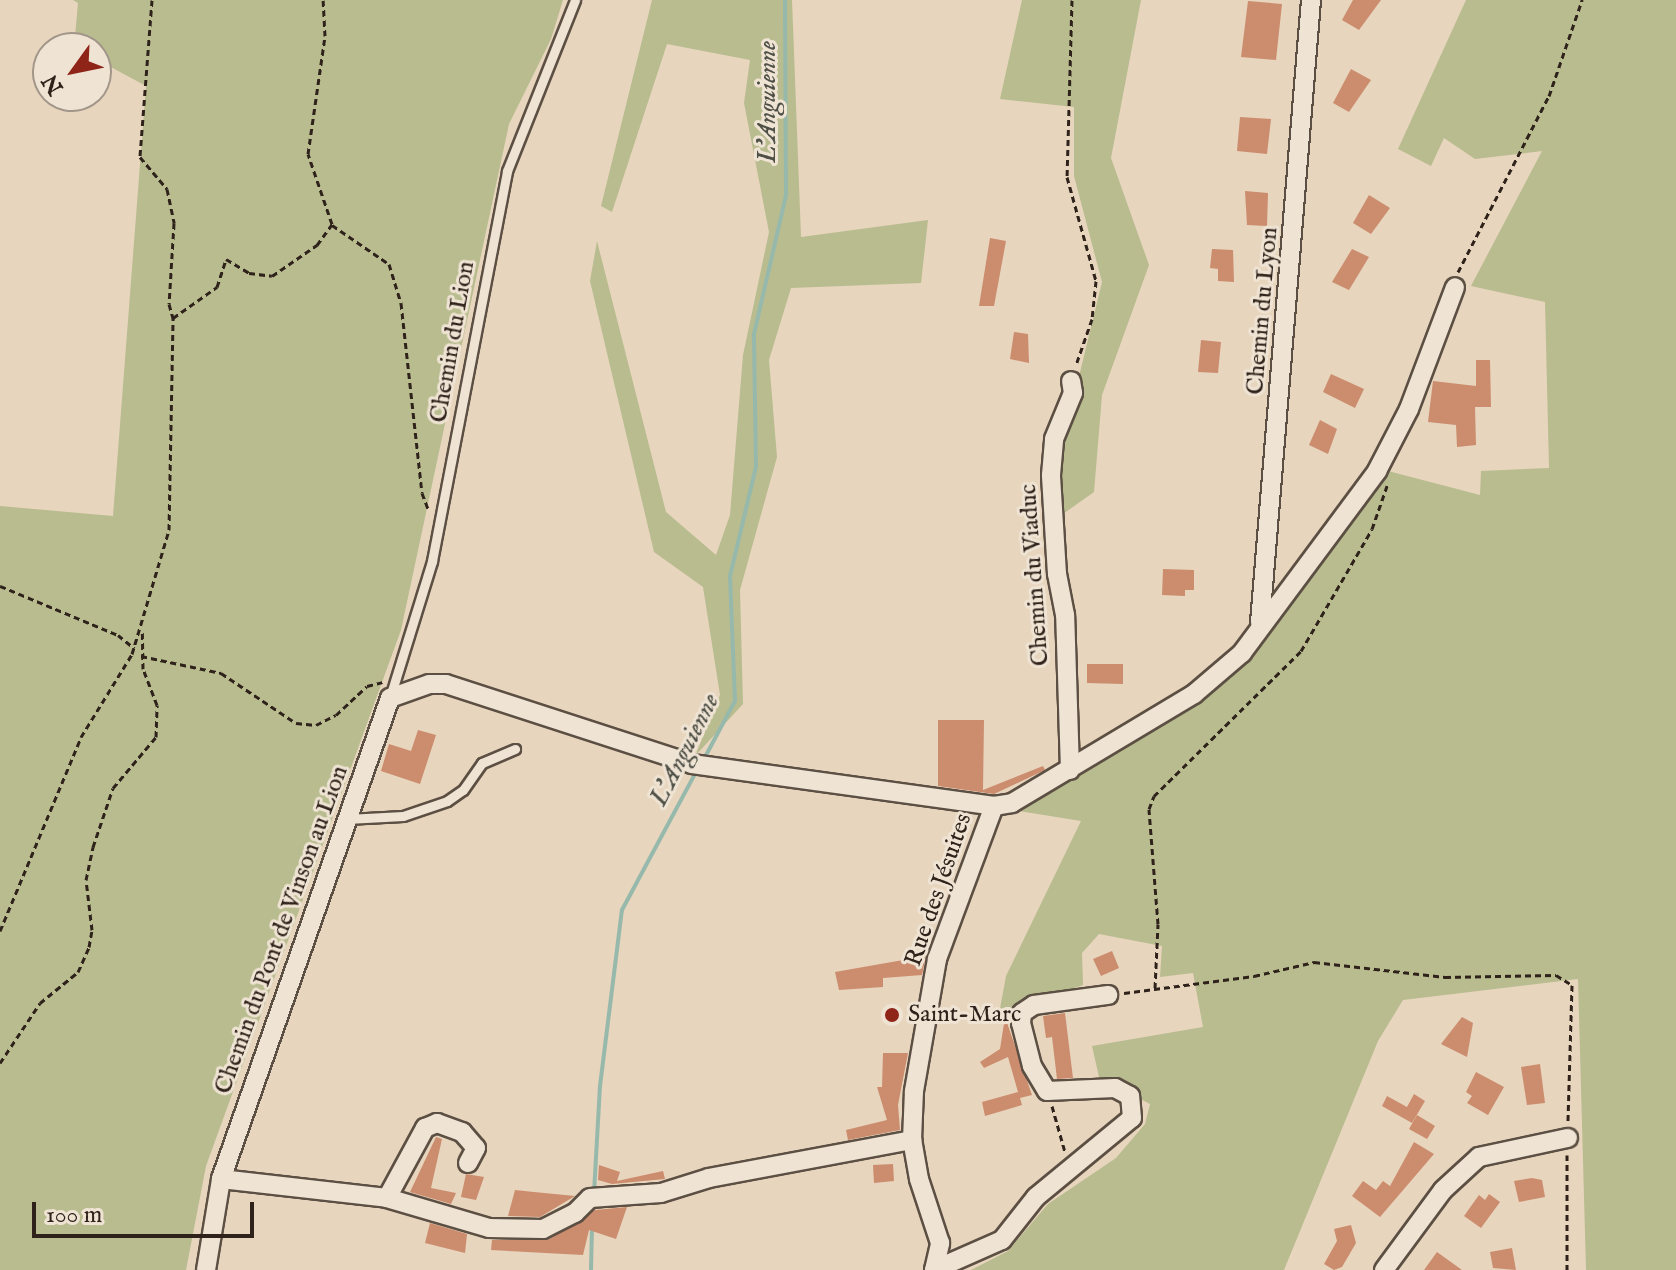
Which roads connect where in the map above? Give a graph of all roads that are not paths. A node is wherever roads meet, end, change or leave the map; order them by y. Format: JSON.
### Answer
{"nodes":[{"id":1,"x":575,"y":0,"type":"edge"},
{"id":2,"x":1311,"y":0,"type":"edge"},
{"id":3,"x":1455,"y":287,"type":"road end"},
{"id":4,"x":1071,"y":381,"type":"road end"},
{"id":5,"x":1260,"y":625,"type":"junction"},
{"id":6,"x":390,"y":698,"type":"junction"},
{"id":7,"x":515,"y":749,"type":"dead end"},
{"id":8,"x":1070,"y":770,"type":"junction"},
{"id":9,"x":994,"y":806,"type":"junction"},
{"id":10,"x":347,"y":819,"type":"junction"},
{"id":11,"x":1108,"y":995,"type":"road end"},
{"id":12,"x":1568,"y":1138,"type":"dead end"},
{"id":13,"x":912,"y":1140,"type":"junction"},
{"id":14,"x":468,"y":1163,"type":"dead end"},
{"id":15,"x":221,"y":1179,"type":"junction"},
{"id":16,"x":387,"y":1198,"type":"junction"},
{"id":17,"x":206,"y":1270,"type":"edge"},
{"id":18,"x":934,"y":1270,"type":"edge"},
{"id":19,"x":1384,"y":1270,"type":"edge"}],
"edges":[{"from":1,"to":6,"type":"lane","name":"Chemin du Lion"},
{"from":2,"to":5,"type":"street","name":"Chemin du Lyon"},
{"from":3,"to":5,"type":"street"},
{"from":4,"to":8,"type":"street","name":"Chemin du Viaduc"},
{"from":5,"to":8,"type":"street"},
{"from":6,"to":9,"type":"street"},
{"from":6,"to":10,"type":"street","name":"Chemin du Pont de Vinson au Lion"},
{"from":7,"to":10,"type":"lane"},
{"from":8,"to":9,"type":"street"},
{"from":9,"to":13,"type":"street","name":"Rue des Jésuites"},
{"from":10,"to":15,"type":"street","name":"Chemin du Pont de Vinson au Lion"},
{"from":11,"to":18,"type":"street"},
{"from":12,"to":19,"type":"street"},
{"from":13,"to":16,"type":"street"},
{"from":13,"to":18,"type":"street","name":"Rue des Jésuites"},
{"from":14,"to":16,"type":"street"},
{"from":15,"to":16,"type":"street"},
{"from":15,"to":17,"type":"street","name":"Chemin du Pont de Vinson au Lion"}]}
